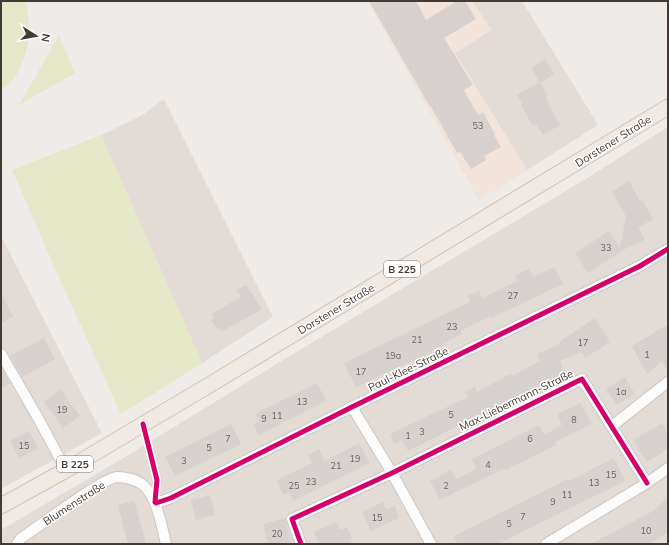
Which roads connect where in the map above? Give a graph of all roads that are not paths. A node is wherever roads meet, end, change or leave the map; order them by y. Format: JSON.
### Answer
{"nodes":[{"id":1,"x":668,"y":107,"type":"edge"},
{"id":2,"x":668,"y":249,"type":"edge"},
{"id":3,"x":1,"y":354,"type":"edge"},
{"id":4,"x":668,"y":382,"type":"edge"},
{"id":5,"x":352,"y":407,"type":"junction"},
{"id":6,"x":612,"y":426,"type":"junction"},
{"id":7,"x":668,"y":468,"type":"edge"},
{"id":8,"x":66,"y":470,"type":"junction"},
{"id":9,"x":392,"y":472,"type":"junction"},
{"id":10,"x":648,"y":482,"type":"junction"},
{"id":11,"x":156,"y":503,"type":"junction"},
{"id":12,"x":1,"y":506,"type":"edge"},
{"id":13,"x":17,"y":544,"type":"edge"},
{"id":14,"x":166,"y":544,"type":"edge"},
{"id":15,"x":301,"y":544,"type":"edge"},
{"id":16,"x":431,"y":544,"type":"edge"},
{"id":17,"x":546,"y":544,"type":"edge"}],
"edges":[{"from":1,"to":8,"type":"main road","name":"Dorstener Straße","number":"B 225"},
{"from":2,"to":5,"type":"street","name":"Paul-Klee-Straße"},
{"from":3,"to":8,"type":"street"},
{"from":4,"to":6,"type":"street"},
{"from":5,"to":9,"type":"street"},
{"from":5,"to":11,"type":"street","name":"Paul-Klee-Straße"},
{"from":6,"to":9,"type":"street","name":"Max-Liebermann-Straße"},
{"from":6,"to":10,"type":"street","name":"Max-Liebermann-Straße"},
{"from":7,"to":10,"type":"street"},
{"from":8,"to":12,"type":"main road","name":"Dorstener Straße","number":"B 225"},
{"from":9,"to":15,"type":"street"},
{"from":9,"to":16,"type":"street"},
{"from":10,"to":17,"type":"street"},
{"from":11,"to":13,"type":"street","name":"Blumenstraße"},
{"from":11,"to":14,"type":"street","name":"Blumenstraße"}]}
